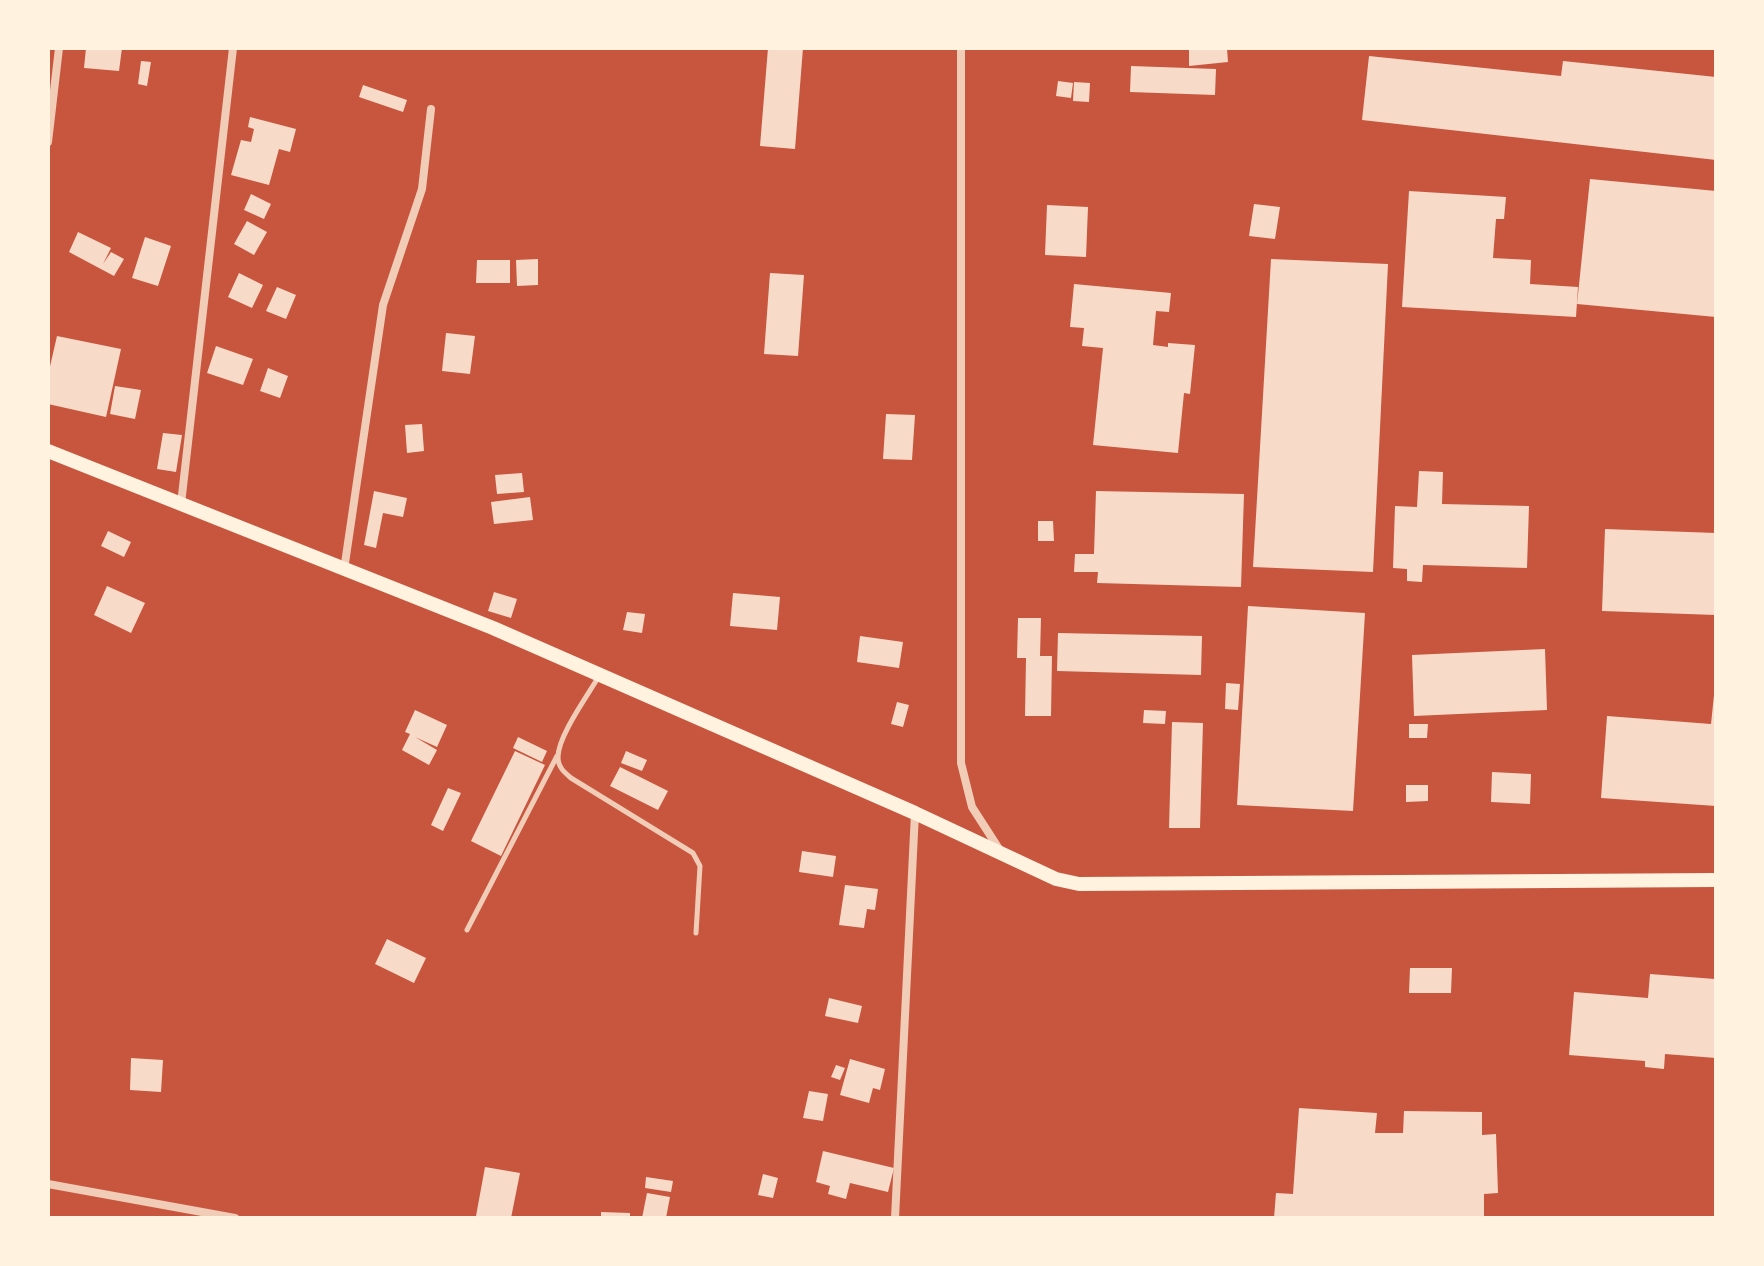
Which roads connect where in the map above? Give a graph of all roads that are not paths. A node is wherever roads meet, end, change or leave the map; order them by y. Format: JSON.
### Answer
{"nodes":[{"id":1,"x":59,"y":48,"type":"edge"},
{"id":2,"x":233,"y":48,"type":"edge"},
{"id":3,"x":961,"y":48,"type":"edge"},
{"id":4,"x":431,"y":109,"type":"dead end"},
{"id":5,"x":48,"y":142,"type":"edge"},
{"id":6,"x":48,"y":451,"type":"edge"},
{"id":7,"x":180,"y":505,"type":"junction"},
{"id":8,"x":344,"y":570,"type":"junction"},
{"id":9,"x":600,"y":675,"type":"junction"},
{"id":10,"x":558,"y":755,"type":"junction"},
{"id":11,"x":915,"y":813,"type":"junction"},
{"id":12,"x":1004,"y":856,"type":"junction"},
{"id":13,"x":1716,"y":880,"type":"edge"},
{"id":14,"x":467,"y":930,"type":"dead end"},
{"id":15,"x":696,"y":933,"type":"dead end"},
{"id":16,"x":48,"y":1184,"type":"edge"},
{"id":17,"x":235,"y":1218,"type":"edge"},
{"id":18,"x":895,"y":1218,"type":"edge"}],
"edges":[{"from":1,"to":5,"type":"street"},
{"from":2,"to":7,"type":"street"},
{"from":3,"to":12,"type":"street"},
{"from":4,"to":8,"type":"street"},
{"from":6,"to":7,"type":"main road"},
{"from":7,"to":8,"type":"main road"},
{"from":8,"to":9,"type":"main road"},
{"from":9,"to":10,"type":"lane"},
{"from":9,"to":11,"type":"main road"},
{"from":10,"to":14,"type":"lane"},
{"from":10,"to":15,"type":"lane"},
{"from":11,"to":12,"type":"main road"},
{"from":11,"to":18,"type":"street"},
{"from":12,"to":13,"type":"main road"},
{"from":16,"to":17,"type":"street"}]}
